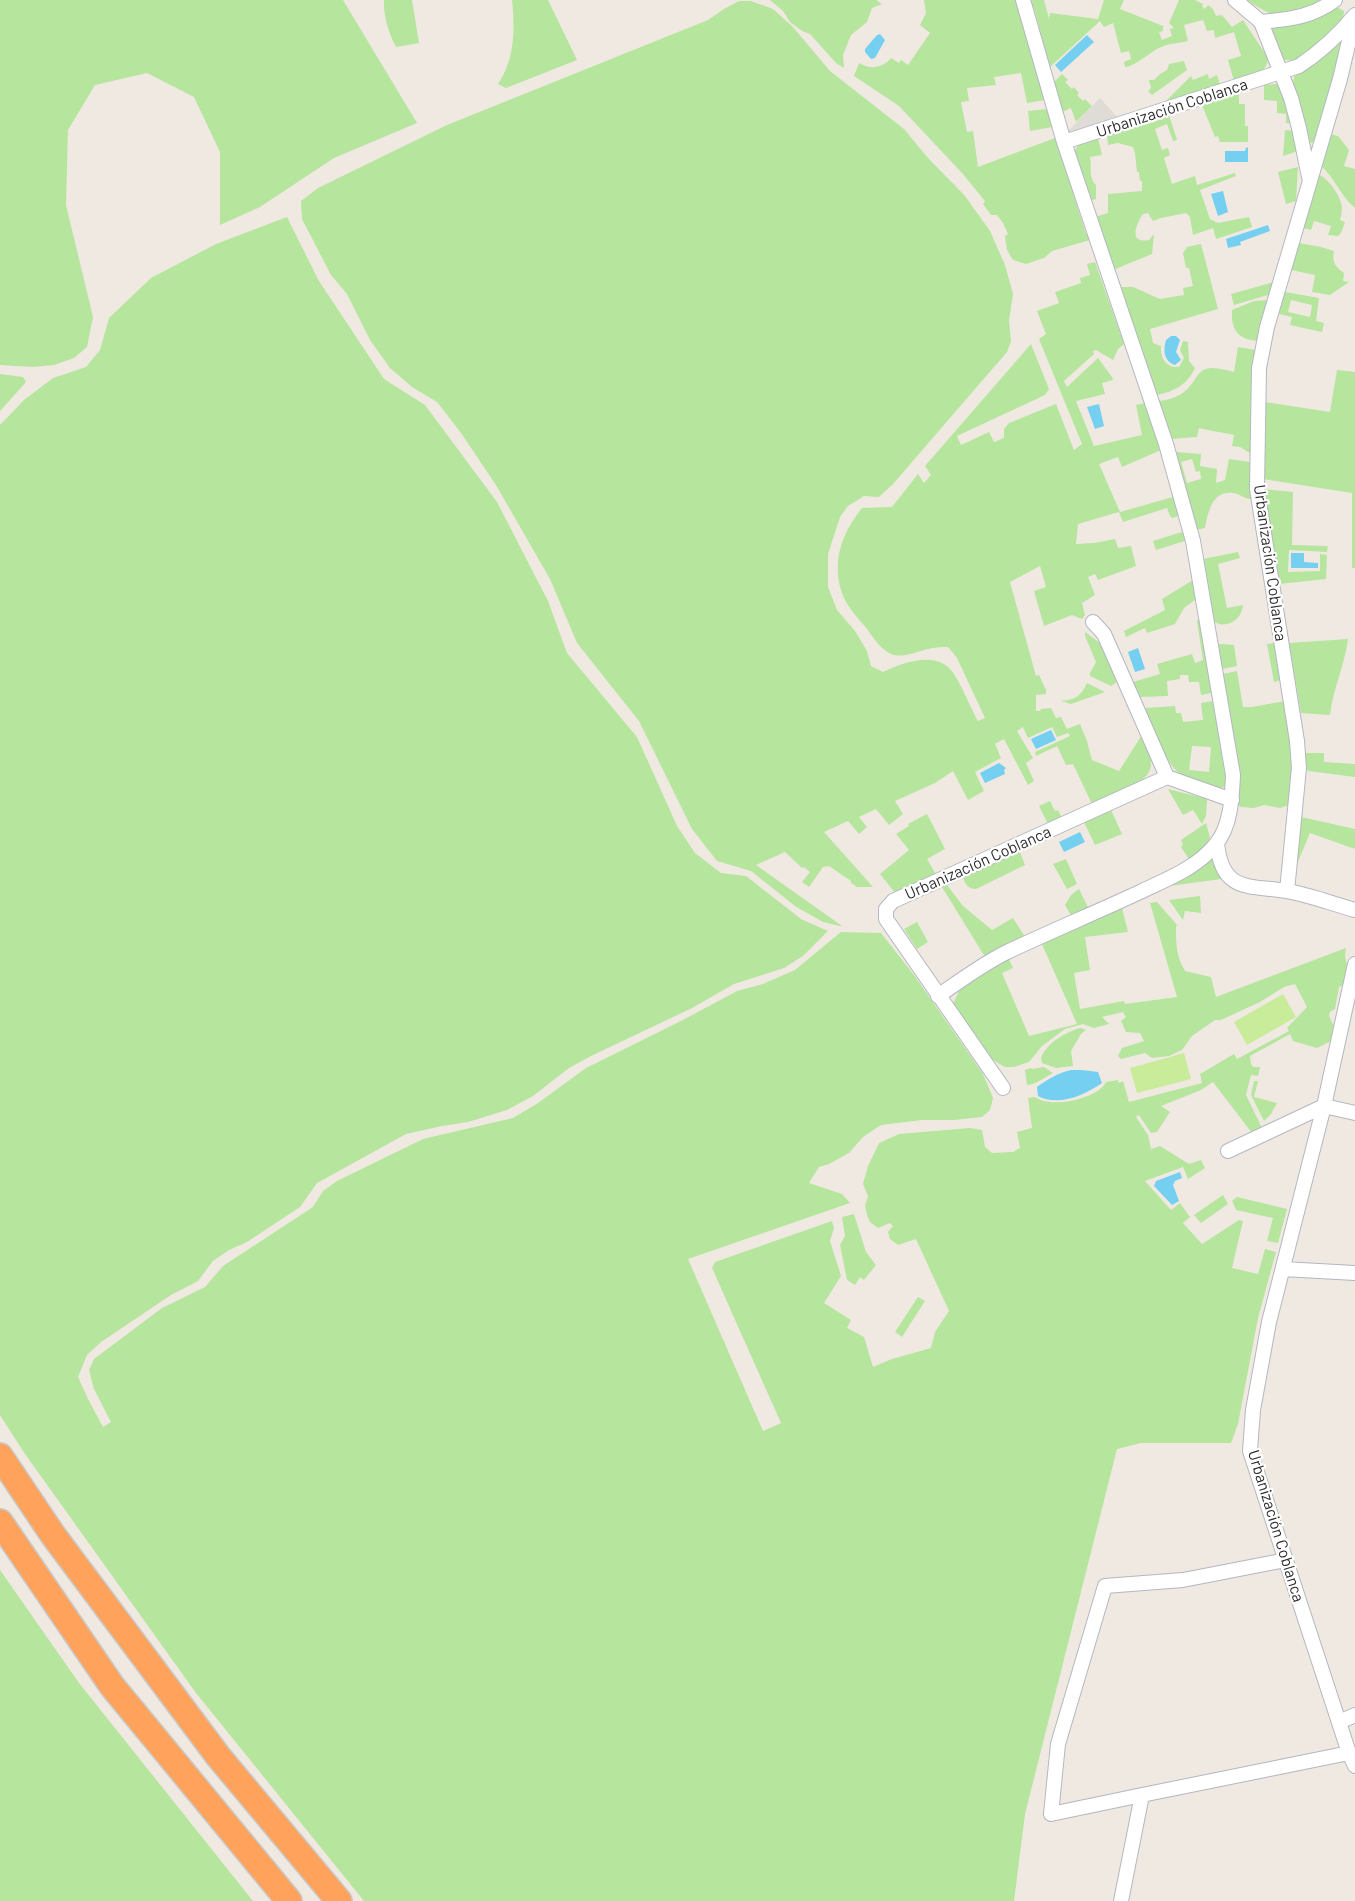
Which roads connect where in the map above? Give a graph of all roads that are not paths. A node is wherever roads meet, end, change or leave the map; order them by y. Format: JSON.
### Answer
{"nodes":[{"id":1,"x":1023,"y":0,"type":"edge"},
{"id":2,"x":1235,"y":0,"type":"edge"},
{"id":3,"x":1335,"y":0,"type":"edge"},
{"id":4,"x":1355,"y":15,"type":"edge"},
{"id":5,"x":1261,"y":22,"type":"junction"},
{"id":6,"x":1280,"y":74,"type":"junction"},
{"id":7,"x":1064,"y":142,"type":"junction"},
{"id":8,"x":1309,"y":179,"type":"junction"},
{"id":9,"x":1093,"y":622,"type":"dead end"},
{"id":10,"x":1167,"y":777,"type":"junction"},
{"id":11,"x":1232,"y":800,"type":"junction"},
{"id":12,"x":1217,"y":843,"type":"junction"},
{"id":13,"x":1288,"y":891,"type":"junction"},
{"id":14,"x":1355,"y":910,"type":"edge"},
{"id":15,"x":1355,"y":964,"type":"edge"},
{"id":16,"x":938,"y":996,"type":"junction"},
{"id":17,"x":1003,"y":1088,"type":"dead end"},
{"id":18,"x":1324,"y":1106,"type":"junction"},
{"id":19,"x":1355,"y":1113,"type":"edge"},
{"id":20,"x":1228,"y":1151,"type":"dead end"},
{"id":21,"x":1283,"y":1268,"type":"junction"},
{"id":22,"x":1355,"y":1273,"type":"edge"},
{"id":23,"x":0,"y":1456,"type":"edge"},
{"id":24,"x":0,"y":1522,"type":"edge"},
{"id":25,"x":1286,"y":1560,"type":"junction"},
{"id":26,"x":1355,"y":1715,"type":"edge"},
{"id":27,"x":1339,"y":1722,"type":"junction"},
{"id":28,"x":1349,"y":1753,"type":"junction"},
{"id":29,"x":1355,"y":1766,"type":"edge"},
{"id":30,"x":1142,"y":1795,"type":"junction"},
{"id":31,"x":290,"y":1901,"type":"edge"},
{"id":32,"x":338,"y":1901,"type":"edge"},
{"id":33,"x":1120,"y":1901,"type":"edge"}],
"edges":[{"from":1,"to":7,"type":"street"},
{"from":2,"to":5,"type":"street","name":"Urbanización Coblanca"},
{"from":3,"to":5,"type":"street"},
{"from":4,"to":6,"type":"street","name":"Urbanización Coblanca"},
{"from":4,"to":8,"type":"street","name":"Urbanización Coblanca"},
{"from":5,"to":6,"type":"street","name":"Urbanización Coblanca"},
{"from":6,"to":7,"type":"street","name":"Urbanización Coblanca"},
{"from":6,"to":8,"type":"street","name":"Urbanización Coblanca"},
{"from":7,"to":11,"type":"street"},
{"from":8,"to":13,"type":"street","name":"Urbanización Coblanca"},
{"from":9,"to":10,"type":"street"},
{"from":10,"to":11,"type":"street"},
{"from":10,"to":16,"type":"street","name":"Urbanización Coblanca"},
{"from":11,"to":12,"type":"street"},
{"from":12,"to":13,"type":"street"},
{"from":12,"to":16,"type":"street"},
{"from":13,"to":14,"type":"street"},
{"from":15,"to":18,"type":"street","name":"Urbanización Coblanca"},
{"from":16,"to":17,"type":"street","name":"Urbanización Coblanca"},
{"from":18,"to":19,"type":"street"},
{"from":18,"to":20,"type":"street"},
{"from":18,"to":21,"type":"street","name":"Urbanización Coblanca"},
{"from":21,"to":22,"type":"street"},
{"from":21,"to":25,"type":"street","name":"Urbanización Coblanca"},
{"from":23,"to":32,"type":"highway"},
{"from":24,"to":31,"type":"highway"},
{"from":25,"to":27,"type":"street","name":"Urbanización Coblanca"},
{"from":25,"to":30,"type":"street"},
{"from":26,"to":27,"type":"street"},
{"from":27,"to":28,"type":"street","name":"Urbanización Coblanca"},
{"from":28,"to":29,"type":"street","name":"Urbanización Coblanca"},
{"from":28,"to":30,"type":"street"},
{"from":30,"to":33,"type":"street"}]}
